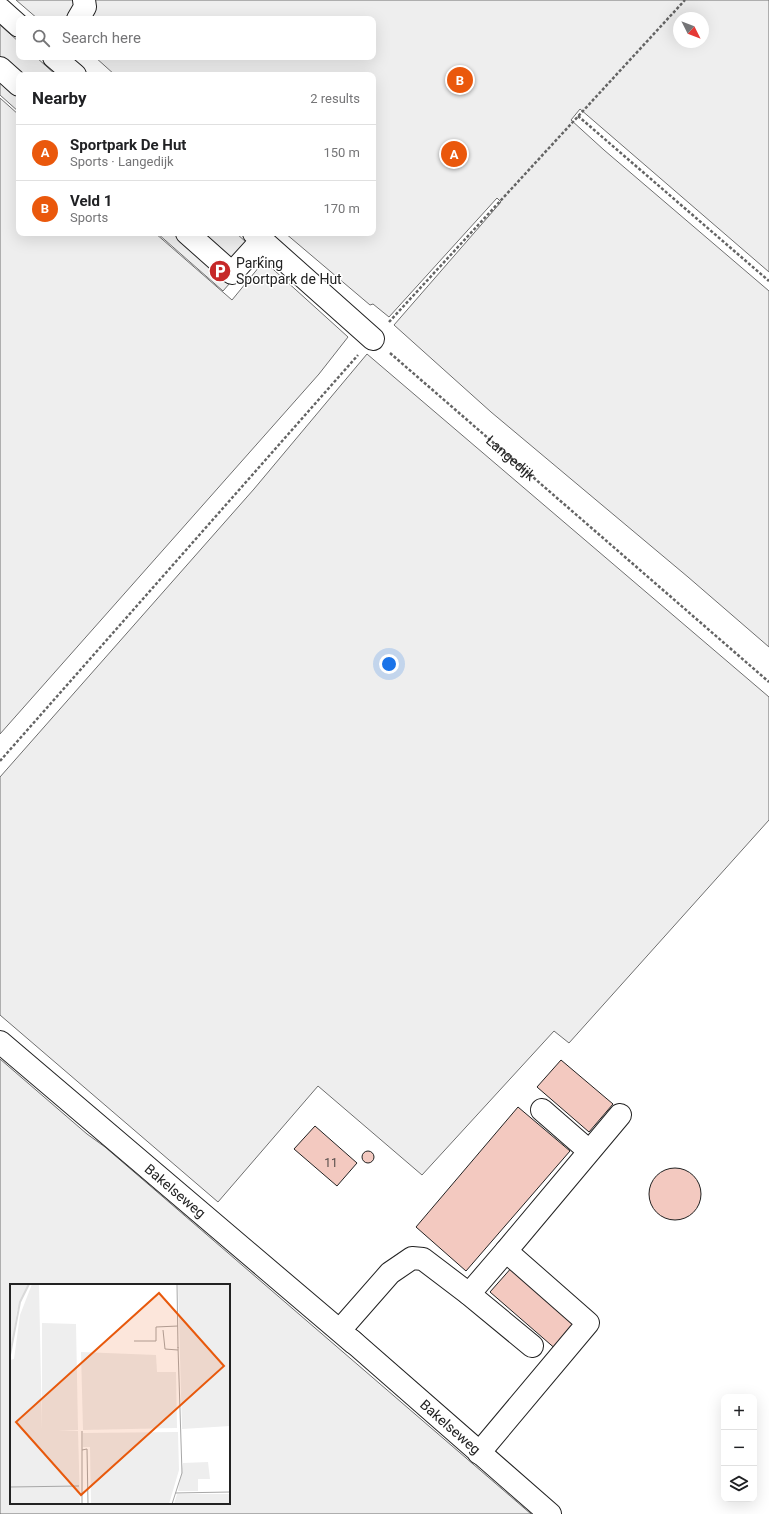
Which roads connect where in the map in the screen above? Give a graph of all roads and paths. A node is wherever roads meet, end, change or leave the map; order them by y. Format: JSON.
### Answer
{"nodes":[{"id":1,"x":84,"y":0,"type":"edge"},
{"id":2,"x":685,"y":0,"type":"edge"},
{"id":3,"x":0,"y":9,"type":"edge"},
{"id":4,"x":80,"y":16,"type":"edge"},
{"id":5,"x":16,"y":23,"type":"edge"},
{"id":6,"x":58,"y":60,"type":"edge"},
{"id":7,"x":0,"y":68,"type":"edge"},
{"id":8,"x":72,"y":72,"type":"edge"},
{"id":9,"x":16,"y":82,"type":"edge"},
{"id":10,"x":578,"y":116,"type":"junction"},
{"id":11,"x":190,"y":236,"type":"edge"},
{"id":12,"x":258,"y":236,"type":"edge"},
{"id":13,"x":769,"y":281,"type":"edge"},
{"id":14,"x":373,"y":339,"type":"junction"},
{"id":15,"x":769,"y":682,"type":"edge"},
{"id":16,"x":0,"y":761,"type":"edge"},
{"id":17,"x":0,"y":1042,"type":"edge"},
{"id":18,"x":542,"y":1110,"type":"dead end"},
{"id":19,"x":620,"y":1114,"type":"dead end"},
{"id":20,"x":589,"y":1151,"type":"junction"},
{"id":21,"x":506,"y":1250,"type":"junction"},
{"id":22,"x":469,"y":1294,"type":"junction"},
{"id":23,"x":348,"y":1338,"type":"junction"},
{"id":24,"x":532,"y":1346,"type":"dead end"},
{"id":25,"x":479,"y":1453,"type":"junction"},
{"id":26,"x":550,"y":1514,"type":"edge"}],
"edges":[{"from":1,"to":4,"type":"street"},
{"from":2,"to":10,"type":"path"},
{"from":3,"to":5,"type":"street"},
{"from":6,"to":8,"type":"street"},
{"from":7,"to":9,"type":"street"},
{"from":10,"to":13,"type":"path"},
{"from":10,"to":14,"type":"path"},
{"from":11,"to":12,"type":"street"},
{"from":12,"to":14,"type":"street"},
{"from":14,"to":15,"type":"path","name":"Langedijk"},
{"from":14,"to":16,"type":"path"},
{"from":17,"to":23,"type":"street","name":"Bakelseweg"},
{"from":18,"to":20,"type":"street"},
{"from":19,"to":20,"type":"street"},
{"from":20,"to":21,"type":"street"},
{"from":21,"to":22,"type":"street"},
{"from":21,"to":25,"type":"street"},
{"from":22,"to":23,"type":"street"},
{"from":22,"to":24,"type":"street"},
{"from":23,"to":25,"type":"street","name":"Bakelseweg"},
{"from":25,"to":26,"type":"street","name":"Bakelseweg"}]}
